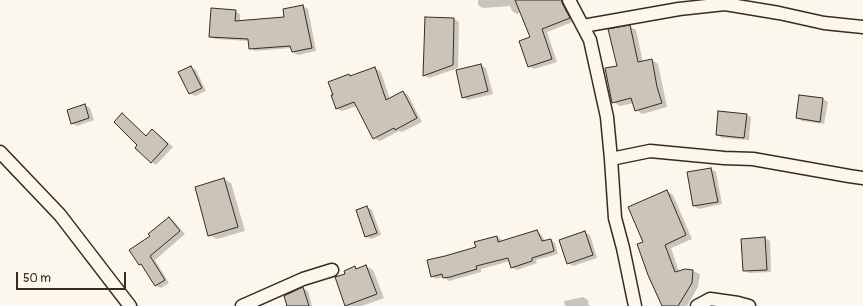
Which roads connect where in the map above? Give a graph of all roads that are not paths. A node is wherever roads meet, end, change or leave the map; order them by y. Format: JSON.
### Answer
{"nodes":[{"id":1,"x":570,"y":0,"type":"edge"},
{"id":2,"x":583,"y":26,"type":"junction"},
{"id":3,"x":863,"y":27,"type":"edge"},
{"id":4,"x":0,"y":152,"type":"edge"},
{"id":5,"x":611,"y":159,"type":"junction"},
{"id":6,"x":863,"y":178,"type":"edge"},
{"id":7,"x":332,"y":270,"type":"dead end"},
{"id":8,"x":130,"y":306,"type":"edge"},
{"id":9,"x":242,"y":306,"type":"edge"},
{"id":10,"x":635,"y":306,"type":"edge"},
{"id":11,"x":697,"y":306,"type":"edge"},
{"id":12,"x":749,"y":306,"type":"edge"}],
"edges":[{"from":1,"to":2,"type":"street"},
{"from":2,"to":3,"type":"street"},
{"from":2,"to":5,"type":"street"},
{"from":4,"to":8,"type":"street"},
{"from":5,"to":6,"type":"street"},
{"from":5,"to":10,"type":"street"},
{"from":7,"to":9,"type":"street"},
{"from":11,"to":12,"type":"street"}]}
